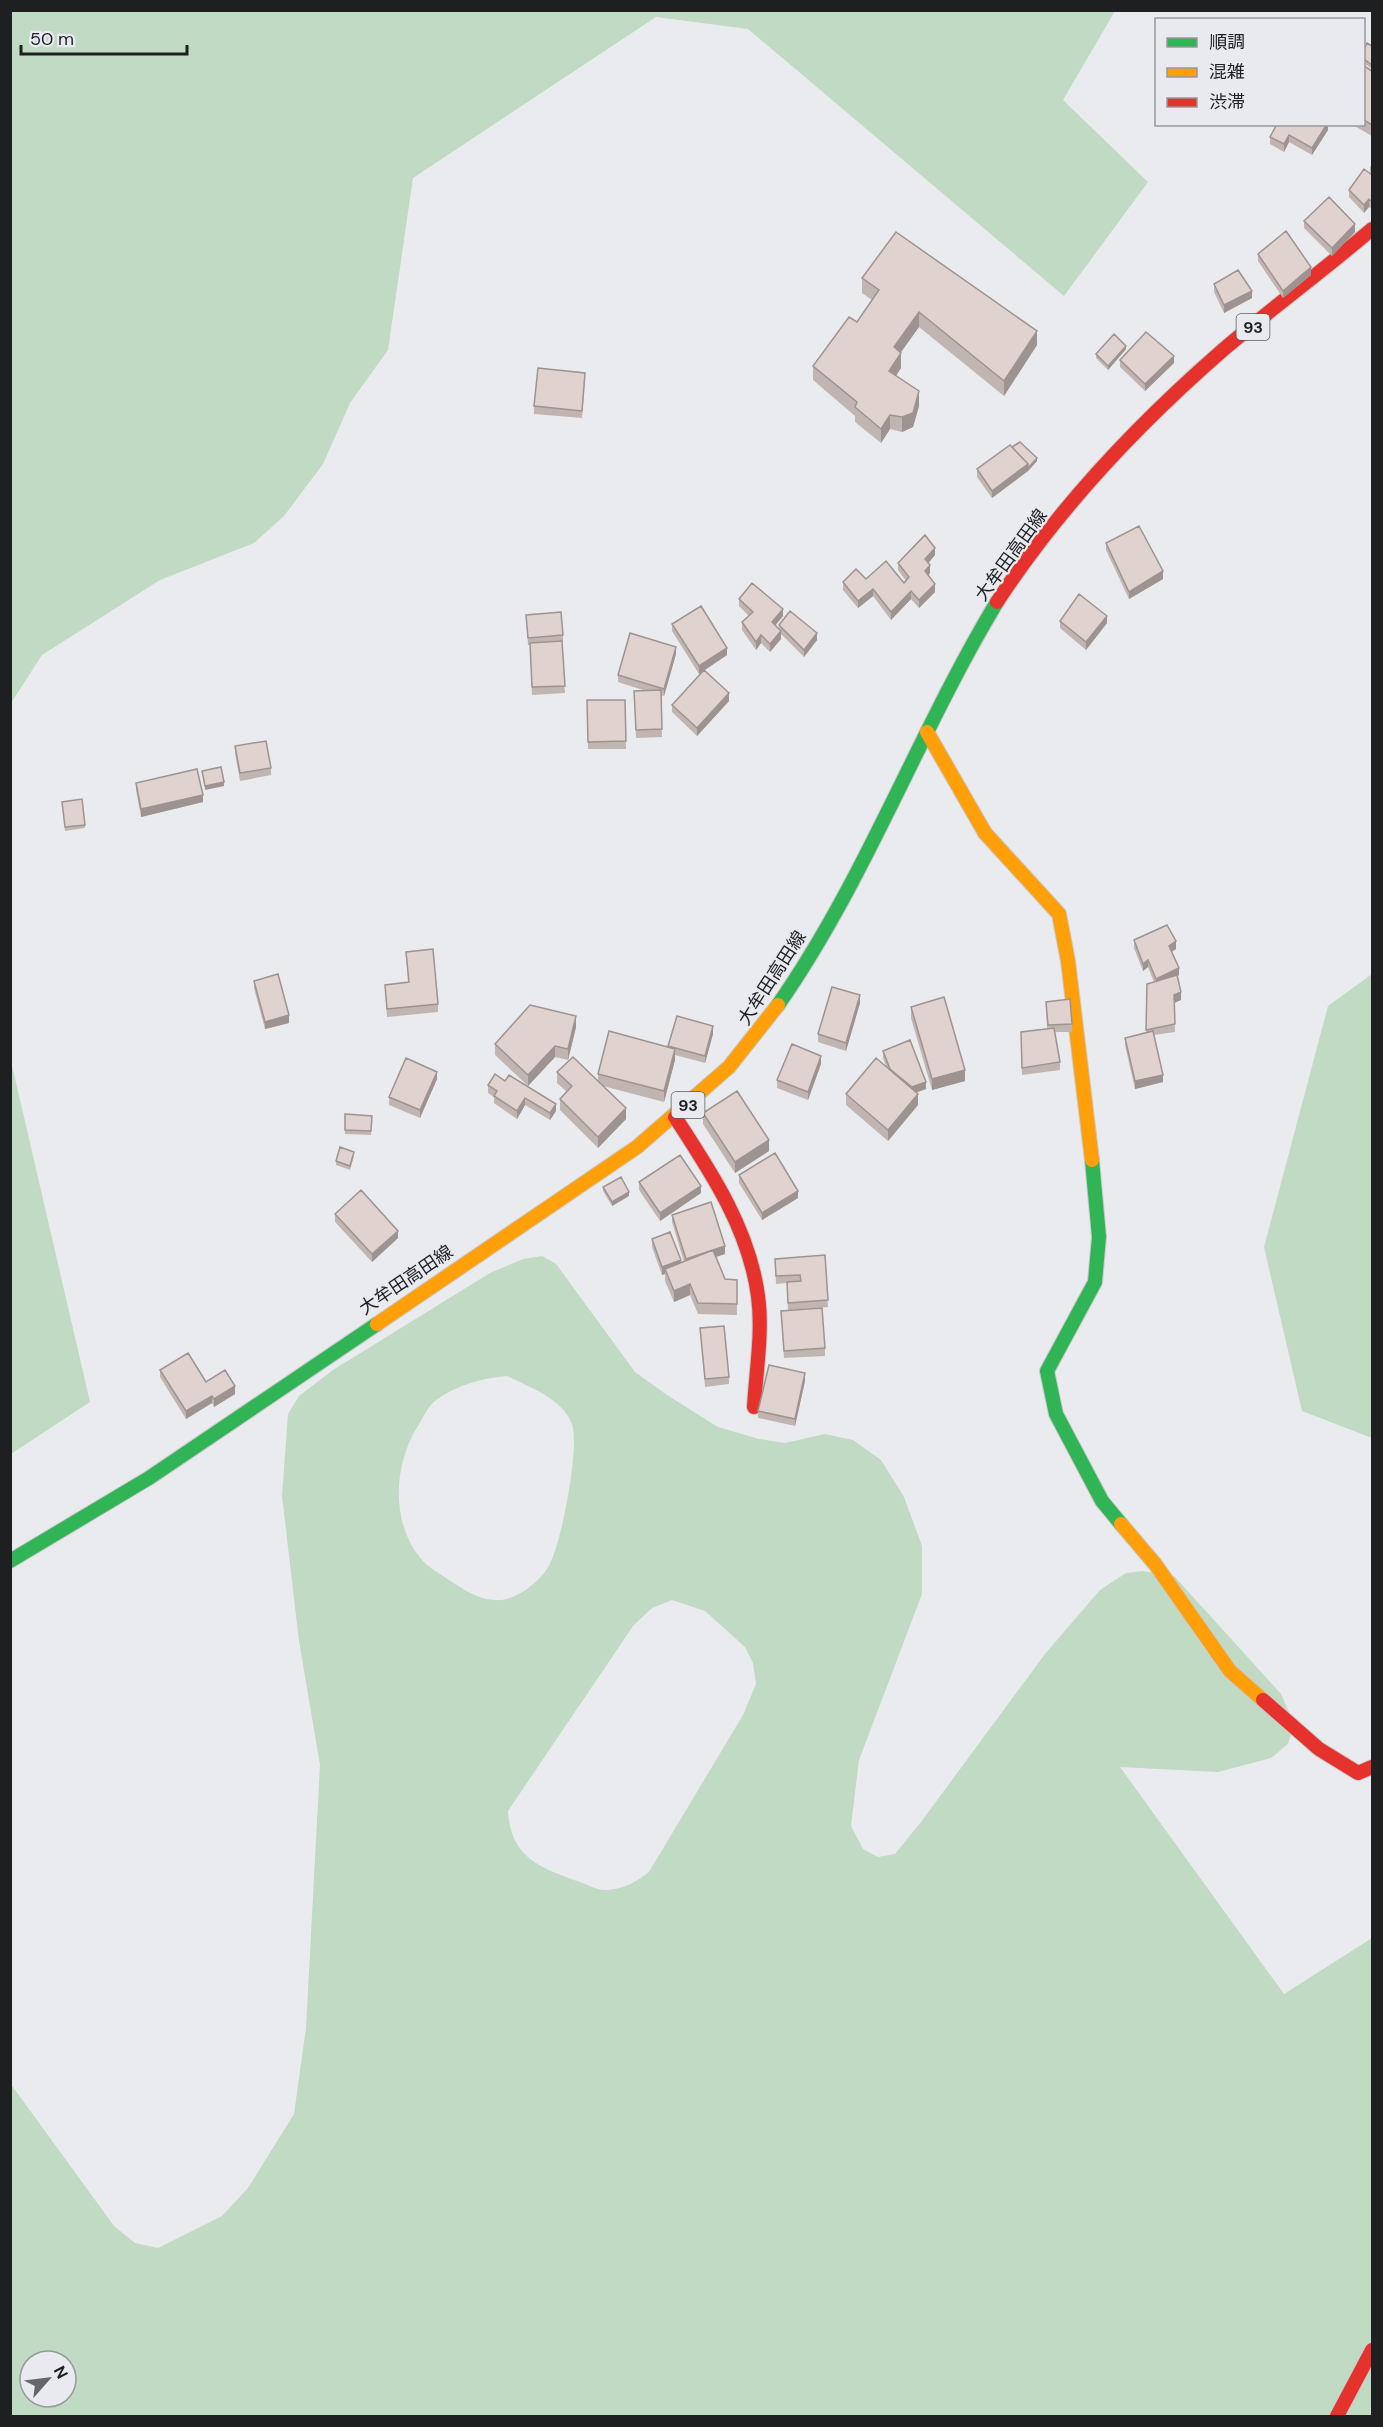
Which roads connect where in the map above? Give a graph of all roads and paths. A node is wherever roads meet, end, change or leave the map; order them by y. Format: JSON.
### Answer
{"nodes":[{"id":1,"x":1372,"y":229,"type":"edge"},
{"id":2,"x":927,"y":732,"type":"junction"},
{"id":3,"x":675,"y":1117,"type":"junction"},
{"id":4,"x":754,"y":1407,"type":"dead end"},
{"id":5,"x":10,"y":1561,"type":"edge"},
{"id":6,"x":1372,"y":1767,"type":"edge"},
{"id":7,"x":1372,"y":2350,"type":"edge"},
{"id":8,"x":1337,"y":2416,"type":"edge"}],
"edges":[{"from":1,"to":2,"type":"main road","name":"大牟田高田線","number":"93"},
{"from":2,"to":3,"type":"main road","name":"大牟田高田線","number":"93"},
{"from":2,"to":6,"type":"main road"},
{"from":3,"to":4,"type":"main road"},
{"from":3,"to":5,"type":"main road","name":"大牟田高田線","number":"93"},
{"from":7,"to":8,"type":"main road"}]}
